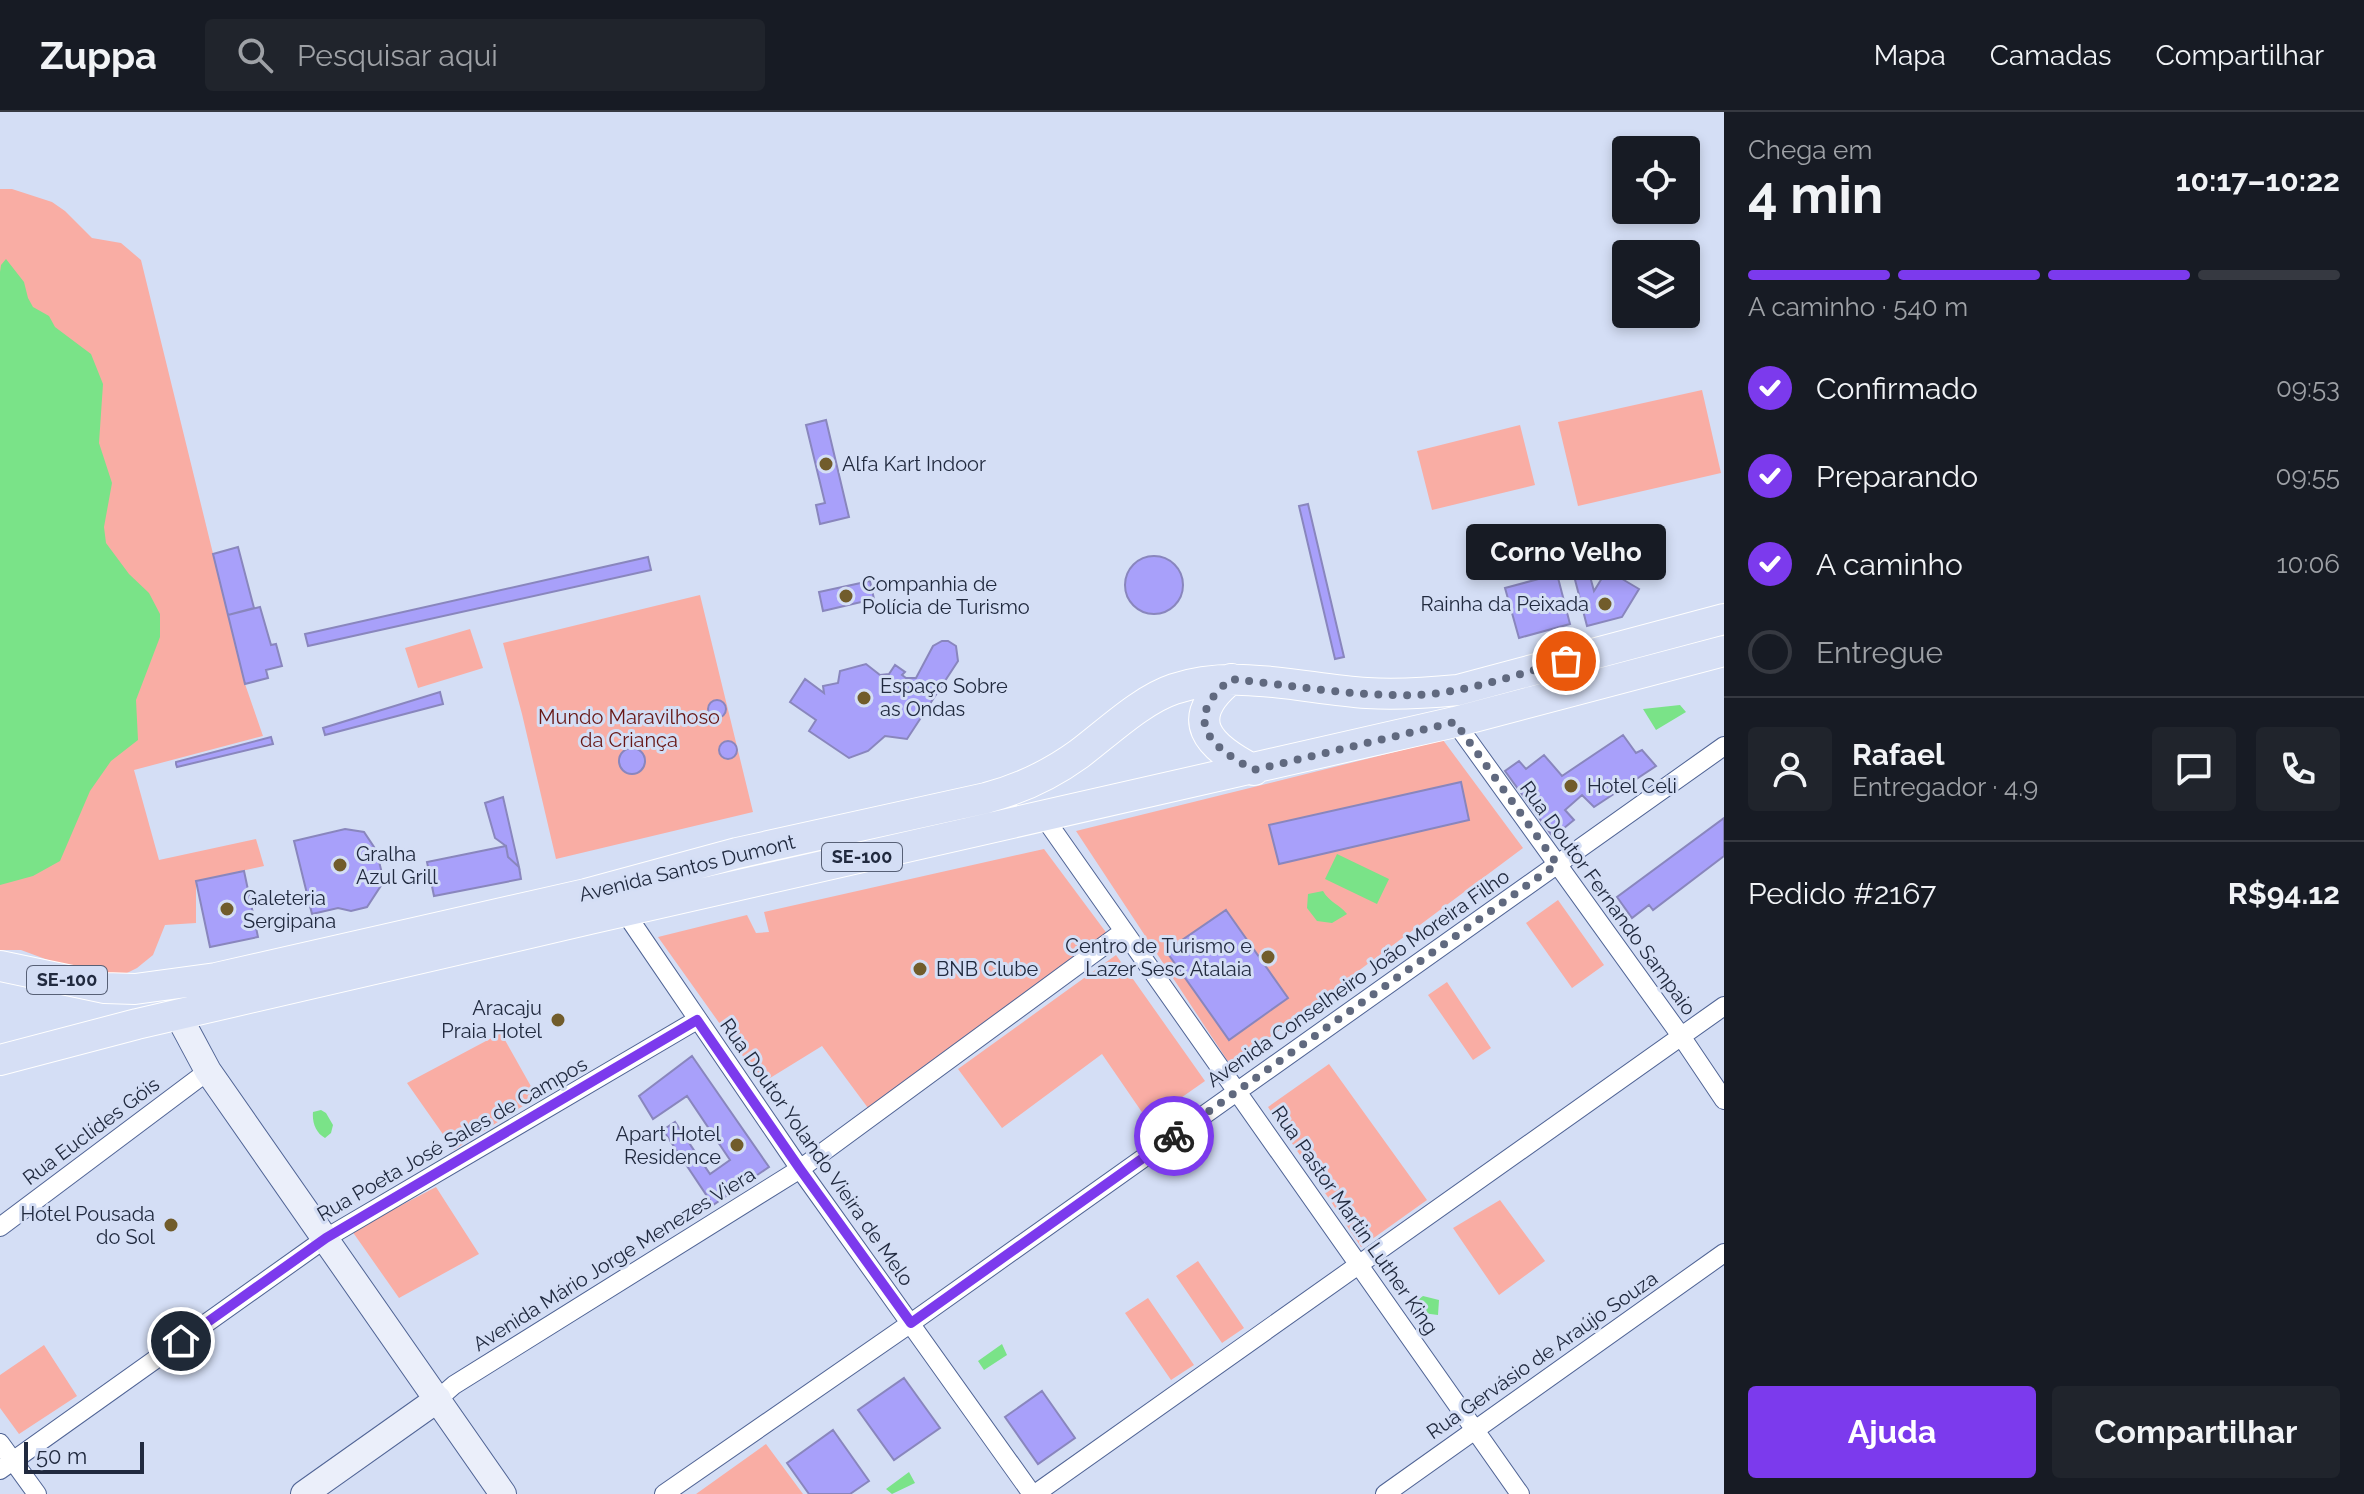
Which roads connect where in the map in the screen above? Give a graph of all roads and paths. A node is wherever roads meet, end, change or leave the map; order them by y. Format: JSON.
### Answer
{"nodes":[{"id":1,"x":1724,"y":619,"type":"edge"},
{"id":2,"x":1724,"y":651,"type":"edge"},
{"id":3,"x":1231,"y":679,"type":"junction"},
{"id":4,"x":1455,"y":722,"type":"junction"},
{"id":5,"x":1724,"y":746,"type":"edge"},
{"id":6,"x":1254,"y":770,"type":"junction"},
{"id":7,"x":1043,"y":816,"type":"junction"},
{"id":8,"x":767,"y":828,"type":"dead end"},
{"id":9,"x":737,"y":853,"type":"junction"},
{"id":10,"x":1557,"y":864,"type":"junction"},
{"id":11,"x":624,"y":911,"type":"junction"},
{"id":12,"x":1124,"y":931,"type":"junction"},
{"id":13,"x":0,"y":966,"type":"edge"},
{"id":14,"x":1724,"y":1006,"type":"edge"},
{"id":15,"x":178,"y":1015,"type":"junction"},
{"id":16,"x":697,"y":1020,"type":"junction"},
{"id":17,"x":1681,"y":1036,"type":"junction"},
{"id":18,"x":0,"y":1060,"type":"edge"},
{"id":19,"x":208,"y":1071,"type":"junction"},
{"id":20,"x":1238,"y":1090,"type":"junction"},
{"id":21,"x":1724,"y":1100,"type":"edge"},
{"id":22,"x":800,"y":1169,"type":"junction"},
{"id":23,"x":0,"y":1227,"type":"edge"},
{"id":24,"x":326,"y":1238,"type":"junction"},
{"id":25,"x":1724,"y":1253,"type":"edge"},
{"id":26,"x":1360,"y":1265,"type":"junction"},
{"id":27,"x":911,"y":1323,"type":"junction"},
{"id":28,"x":438,"y":1399,"type":"junction"},
{"id":29,"x":1474,"y":1429,"type":"junction"},
{"id":30,"x":0,"y":1443,"type":"edge"},
{"id":31,"x":7,"y":1466,"type":"edge"},
{"id":32,"x":37,"y":1494,"type":"edge"},
{"id":33,"x":304,"y":1494,"type":"edge"},
{"id":34,"x":503,"y":1494,"type":"edge"},
{"id":35,"x":664,"y":1494,"type":"edge"},
{"id":36,"x":1033,"y":1494,"type":"edge"},
{"id":37,"x":1385,"y":1494,"type":"edge"},
{"id":38,"x":1520,"y":1494,"type":"edge"}],
"edges":[{"from":1,"to":3,"type":"main road","name":"Avenida Santos Dumont","number":"SE-100"},
{"from":2,"to":4,"type":"main road","name":"Avenida Santos Dumont","number":"SE-100"},
{"from":3,"to":6,"type":"main road"},
{"from":3,"to":9,"type":"main road","name":"Avenida Santos Dumont","number":"SE-100"},
{"from":4,"to":6,"type":"main road","name":"Avenida Santos Dumont","number":"SE-100"},
{"from":4,"to":10,"type":"street","name":"Rua Doutor Fernando Sampaio"},
{"from":5,"to":10,"type":"street","name":"Avenida Conselheiro João Moreira Filho"},
{"from":6,"to":7,"type":"main road","name":"Avenida Santos Dumont","number":"SE-100"},
{"from":7,"to":11,"type":"main road","name":"Avenida Santos Dumont","number":"SE-100"},
{"from":7,"to":12,"type":"street","name":"Rua Pastor Martin Luther King"},
{"from":8,"to":9,"type":"main road"},
{"from":9,"to":13,"type":"main road","name":"Avenida Santos Dumont","number":"SE-100"},
{"from":10,"to":17,"type":"street","name":"Rua Doutor Fernando Sampaio"},
{"from":10,"to":20,"type":"street","name":"Avenida Conselheiro João Moreira Filho"},
{"from":11,"to":15,"type":"main road","name":"Avenida Santos Dumont","number":"SE-100"},
{"from":11,"to":16,"type":"street","name":"Rua Doutor Yolando Vieira de Melo"},
{"from":12,"to":20,"type":"street","name":"Rua Pastor Martin Luther King"},
{"from":12,"to":22,"type":"street","name":"Avenida Mário Jorge Menezes Viera"},
{"from":14,"to":17,"type":"street"},
{"from":15,"to":18,"type":"main road","name":"Avenida Santos Dumont","number":"SE-100"},
{"from":15,"to":19,"type":"street"},
{"from":16,"to":22,"type":"street","name":"Rua Doutor Yolando Vieira de Melo"},
{"from":16,"to":24,"type":"street","name":"Rua Poeta José Sales de Campos"},
{"from":17,"to":21,"type":"street","name":"Rua Doutor Fernando Sampaio"},
{"from":17,"to":26,"type":"street"},
{"from":19,"to":23,"type":"street","name":"Rua Euclídes Góis"},
{"from":19,"to":24,"type":"street"},
{"from":20,"to":26,"type":"street","name":"Rua Pastor Martin Luther King"},
{"from":20,"to":27,"type":"street","name":"Avenida Conselheiro João Moreira Filho"},
{"from":22,"to":27,"type":"street","name":"Rua Doutor Yolando Vieira de Melo"},
{"from":22,"to":28,"type":"street","name":"Avenida Mário Jorge Menezes Viera"},
{"from":24,"to":28,"type":"street"},
{"from":24,"to":31,"type":"street","name":"Rua Poeta José Sales de Campos"},
{"from":25,"to":29,"type":"street","name":"Rua Gervásio de Araújo Souza"},
{"from":26,"to":29,"type":"street","name":"Rua Pastor Martin Luther King"},
{"from":26,"to":36,"type":"street"},
{"from":27,"to":35,"type":"street","name":"Avenida Conselheiro João Moreira Filho"},
{"from":27,"to":36,"type":"street","name":"Rua Doutor Yolando Vieira de Melo"},
{"from":28,"to":33,"type":"street"},
{"from":28,"to":34,"type":"street"},
{"from":29,"to":37,"type":"street","name":"Rua Gervásio de Araújo Souza"},
{"from":29,"to":38,"type":"street","name":"Rua Pastor Martin Luther King"},
{"from":30,"to":31,"type":"street"},
{"from":31,"to":32,"type":"street"}]}
